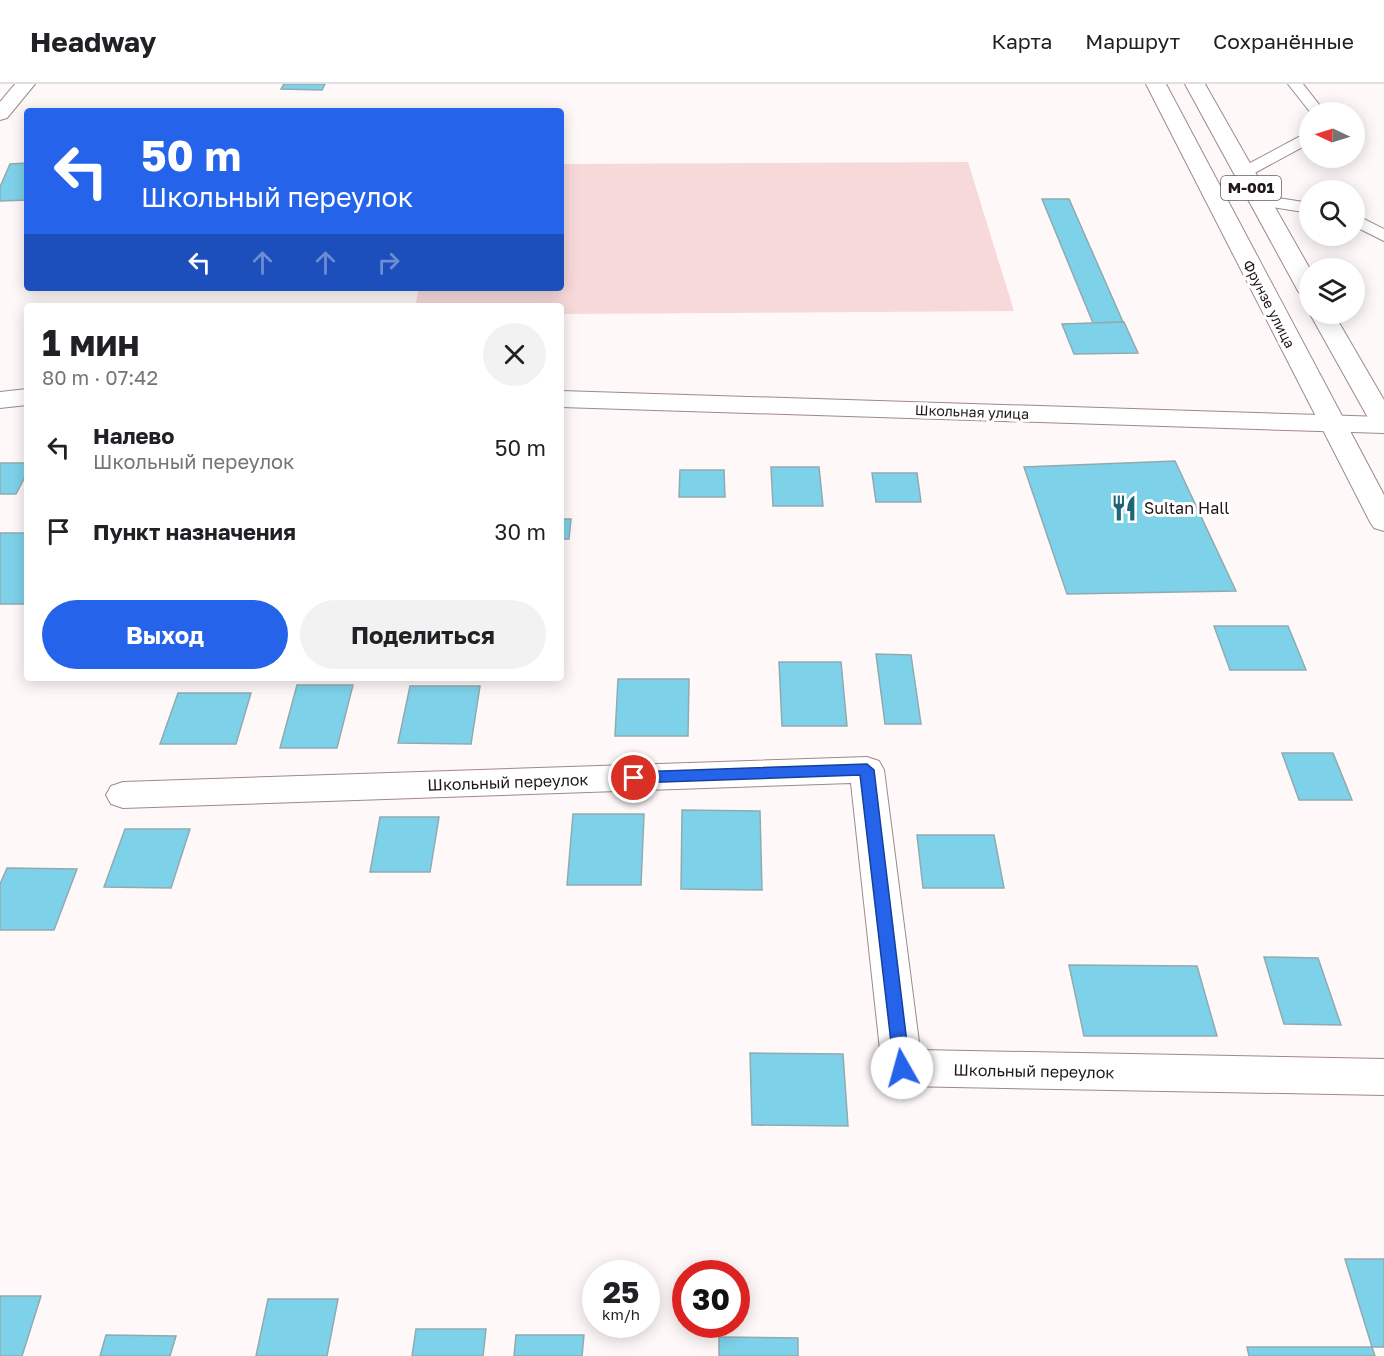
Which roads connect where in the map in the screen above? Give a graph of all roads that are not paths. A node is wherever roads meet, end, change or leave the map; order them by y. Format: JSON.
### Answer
{"nodes":[{"id":1,"x":26,"y":84,"type":"edge"},
{"id":2,"x":1156,"y":84,"type":"edge"},
{"id":3,"x":1196,"y":84,"type":"edge"},
{"id":4,"x":1295,"y":84,"type":"edge"},
{"id":5,"x":1310,"y":102,"type":"edge"},
{"id":6,"x":0,"y":114,"type":"edge"},
{"id":7,"x":1299,"y":142,"type":"edge"},
{"id":8,"x":1243,"y":173,"type":"junction"},
{"id":9,"x":1258,"y":200,"type":"junction"},
{"id":10,"x":1299,"y":206,"type":"edge"},
{"id":11,"x":1365,"y":225,"type":"edge"},
{"id":12,"x":1384,"y":236,"type":"edge"},
{"id":13,"x":1299,"y":272,"type":"edge"},
{"id":14,"x":1328,"y":324,"type":"edge"},
{"id":15,"x":24,"y":397,"type":"edge"},
{"id":16,"x":564,"y":399,"type":"edge"},
{"id":17,"x":0,"y":400,"type":"edge"},
{"id":18,"x":1330,"y":423,"type":"junction"},
{"id":19,"x":1384,"y":424,"type":"edge"},
{"id":20,"x":1384,"y":522,"type":"edge"},
{"id":21,"x":123,"y":795,"type":"dead end"},
{"id":22,"x":1384,"y":1077,"type":"edge"}],
"edges":[{"from":1,"to":6,"type":"street"},
{"from":2,"to":18,"type":"street","name":"Фрунзе улица","number":"M-001"},
{"from":3,"to":8,"type":"street","number":"M-001"},
{"from":4,"to":5,"type":"lane"},
{"from":7,"to":8,"type":"lane"},
{"from":8,"to":9,"type":"street","number":"M-001"},
{"from":9,"to":10,"type":"lane"},
{"from":9,"to":13,"type":"street","number":"M-001"},
{"from":11,"to":12,"type":"lane"},
{"from":14,"to":19,"type":"street"},
{"from":15,"to":17,"type":"street"},
{"from":16,"to":18,"type":"street","name":"Школьная улица"},
{"from":18,"to":19,"type":"street","name":"Школьная улица"},
{"from":18,"to":20,"type":"street","name":"Фрунзе улица","number":"M-001"},
{"from":21,"to":22,"type":"street","name":"Школьный переулок"}]}
